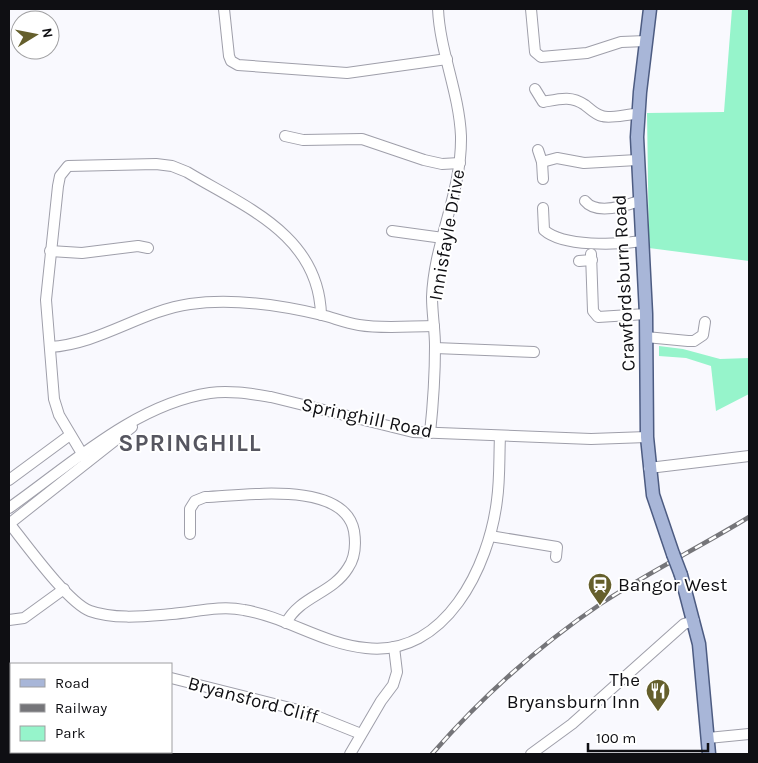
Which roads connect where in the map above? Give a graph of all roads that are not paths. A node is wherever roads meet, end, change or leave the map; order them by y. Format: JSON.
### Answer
{"nodes":[{"id":1,"x":224,"y":9,"type":"edge"},
{"id":2,"x":438,"y":9,"type":"edge"},
{"id":3,"x":531,"y":9,"type":"edge"},
{"id":4,"x":650,"y":9,"type":"edge"},
{"id":5,"x":646,"y":41,"type":"junction"},
{"id":6,"x":447,"y":59,"type":"junction"},
{"id":7,"x":535,"y":89,"type":"dead end"},
{"id":8,"x":637,"y":114,"type":"junction"},
{"id":9,"x":285,"y":136,"type":"dead end"},
{"id":10,"x":538,"y":150,"type":"dead end"},
{"id":11,"x":637,"y":160,"type":"junction"},
{"id":12,"x":542,"y":162,"type":"junction"},
{"id":13,"x":460,"y":163,"type":"junction"},
{"id":14,"x":543,"y":178,"type":"dead end"},
{"id":15,"x":585,"y":201,"type":"dead end"},
{"id":16,"x":639,"y":202,"type":"junction"},
{"id":17,"x":543,"y":208,"type":"dead end"},
{"id":18,"x":392,"y":231,"type":"dead end"},
{"id":19,"x":443,"y":238,"type":"junction"},
{"id":20,"x":642,"y":242,"type":"junction"},
{"id":21,"x":148,"y":248,"type":"dead end"},
{"id":22,"x":50,"y":251,"type":"junction"},
{"id":23,"x":578,"y":261,"type":"dead end"},
{"id":24,"x":646,"y":314,"type":"junction"},
{"id":25,"x":321,"y":315,"type":"junction"},
{"id":26,"x":704,"y":322,"type":"dead end"},
{"id":27,"x":434,"y":326,"type":"junction"},
{"id":28,"x":646,"y":337,"type":"junction"},
{"id":29,"x":50,"y":347,"type":"junction"},
{"id":30,"x":435,"y":348,"type":"junction"},
{"id":31,"x":534,"y":352,"type":"dead end"},
{"id":32,"x":430,"y":433,"type":"junction"},
{"id":33,"x":70,"y":434,"type":"junction"},
{"id":34,"x":500,"y":436,"type":"junction"},
{"id":35,"x":647,"y":437,"type":"junction"},
{"id":36,"x":749,"y":456,"type":"edge"},
{"id":37,"x":85,"y":459,"type":"junction"},
{"id":38,"x":649,"y":468,"type":"junction"},
{"id":39,"x":9,"y":480,"type":"edge"},
{"id":40,"x":62,"y":483,"type":"junction"},
{"id":41,"x":9,"y":508,"type":"edge"},
{"id":42,"x":9,"y":523,"type":"edge"},
{"id":43,"x":190,"y":534,"type":"dead end"},
{"id":44,"x":490,"y":536,"type":"junction"},
{"id":45,"x":556,"y":556,"type":"dead end"},
{"id":46,"x":64,"y":589,"type":"junction"},
{"id":47,"x":9,"y":620,"type":"edge"},
{"id":48,"x":694,"y":620,"type":"junction"},
{"id":49,"x":286,"y":623,"type":"junction"},
{"id":50,"x":394,"y":646,"type":"junction"},
{"id":51,"x":172,"y":678,"type":"edge"},
{"id":52,"x":361,"y":734,"type":"junction"},
{"id":53,"x":749,"y":734,"type":"edge"},
{"id":54,"x":708,"y":738,"type":"junction"},
{"id":55,"x":350,"y":754,"type":"edge"},
{"id":56,"x":531,"y":754,"type":"edge"},
{"id":57,"x":710,"y":754,"type":"edge"}],
"edges":[{"from":1,"to":6,"type":"street"},
{"from":2,"to":6,"type":"street","name":"Innisfayle Drive"},
{"from":3,"to":5,"type":"street"},
{"from":4,"to":5,"type":"main road","name":"Crawfordsburn Road"},
{"from":5,"to":8,"type":"main road","name":"Crawfordsburn Road"},
{"from":6,"to":13,"type":"street","name":"Innisfayle Drive"},
{"from":7,"to":8,"type":"street"},
{"from":8,"to":11,"type":"main road","name":"Crawfordsburn Road"},
{"from":9,"to":13,"type":"street"},
{"from":10,"to":12,"type":"street"},
{"from":11,"to":12,"type":"street"},
{"from":11,"to":16,"type":"main road","name":"Crawfordsburn Road"},
{"from":12,"to":14,"type":"street"},
{"from":13,"to":19,"type":"street","name":"Innisfayle Drive"},
{"from":15,"to":16,"type":"street"},
{"from":16,"to":20,"type":"main road","name":"Crawfordsburn Road"},
{"from":17,"to":20,"type":"street"},
{"from":18,"to":19,"type":"street"},
{"from":19,"to":27,"type":"street","name":"Innisfayle Drive"},
{"from":20,"to":24,"type":"main road","name":"Crawfordsburn Road"},
{"from":21,"to":22,"type":"street"},
{"from":22,"to":25,"type":"street"},
{"from":22,"to":29,"type":"street"},
{"from":23,"to":24,"type":"street"},
{"from":24,"to":28,"type":"main road","name":"Crawfordsburn Road"},
{"from":25,"to":27,"type":"street"},
{"from":25,"to":29,"type":"street"},
{"from":26,"to":28,"type":"street"},
{"from":27,"to":30,"type":"street","name":"Innisfayle Drive"},
{"from":28,"to":35,"type":"main road","name":"Crawfordsburn Road"},
{"from":29,"to":33,"type":"street"},
{"from":30,"to":31,"type":"street"},
{"from":30,"to":32,"type":"street","name":"Innisfayle Drive"},
{"from":32,"to":34,"type":"street","name":"Springhill Road"},
{"from":32,"to":37,"type":"street","name":"Springhill Road"},
{"from":33,"to":37,"type":"street"},
{"from":33,"to":39,"type":"street"},
{"from":34,"to":35,"type":"street","name":"Springhill Road"},
{"from":34,"to":44,"type":"street"},
{"from":35,"to":38,"type":"main road","name":"Crawfordsburn Road"},
{"from":36,"to":38,"type":"street"},
{"from":37,"to":40,"type":"street","name":"Springhill Road"},
{"from":38,"to":48,"type":"main road","name":"Crawfordsburn Road","bridge":true},
{"from":40,"to":41,"type":"street","name":"Springhill Road"},
{"from":40,"to":42,"type":"street","name":"Springhill Road"},
{"from":42,"to":46,"type":"street"},
{"from":43,"to":49,"type":"street"},
{"from":44,"to":45,"type":"street"},
{"from":44,"to":50,"type":"street"},
{"from":46,"to":47,"type":"street"},
{"from":46,"to":49,"type":"street"},
{"from":48,"to":54,"type":"main road","name":"Crawfordsburn Road"},
{"from":48,"to":56,"type":"street"},
{"from":49,"to":50,"type":"street"},
{"from":50,"to":52,"type":"street"},
{"from":51,"to":52,"type":"street","name":"Bryansford Cliff"},
{"from":52,"to":55,"type":"street"},
{"from":53,"to":54,"type":"street"},
{"from":54,"to":57,"type":"main road","name":"Crawfordsburn Road"}]}
